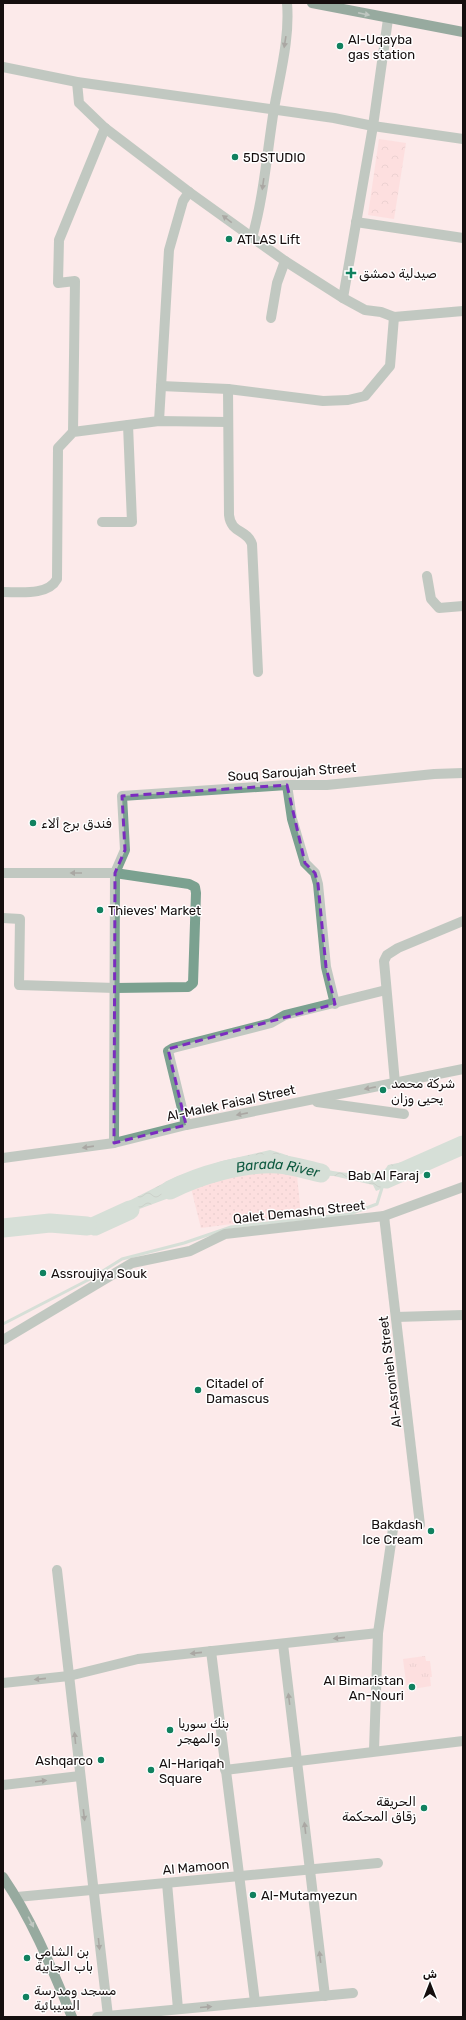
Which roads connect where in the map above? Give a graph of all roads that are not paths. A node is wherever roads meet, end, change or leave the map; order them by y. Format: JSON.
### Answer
{"nodes":[{"id":1,"x":287,"y":3,"type":"edge"},
{"id":2,"x":312,"y":3,"type":"edge"},
{"id":3,"x":388,"y":19,"type":"junction"},
{"id":4,"x":463,"y":32,"type":"edge"},
{"id":5,"x":3,"y":67,"type":"edge"},
{"id":6,"x":77,"y":82,"type":"junction"},
{"id":7,"x":274,"y":110,"type":"junction"},
{"id":8,"x":374,"y":126,"type":"junction"},
{"id":9,"x":105,"y":128,"type":"junction"},
{"id":10,"x":463,"y":139,"type":"edge"},
{"id":11,"x":189,"y":192,"type":"junction"},
{"id":12,"x":356,"y":222,"type":"junction"},
{"id":13,"x":252,"y":238,"type":"junction"},
{"id":14,"x":463,"y":238,"type":"edge"},
{"id":15,"x":285,"y":262,"type":"junction"},
{"id":16,"x":343,"y":298,"type":"junction"},
{"id":17,"x":463,"y":311,"type":"edge"},
{"id":18,"x":394,"y":316,"type":"junction"},
{"id":19,"x":271,"y":318,"type":"dead end"},
{"id":20,"x":161,"y":386,"type":"junction"},
{"id":21,"x":228,"y":389,"type":"junction"},
{"id":22,"x":159,"y":421,"type":"junction"},
{"id":23,"x":228,"y":422,"type":"junction"},
{"id":24,"x":128,"y":425,"type":"junction"},
{"id":25,"x":73,"y":432,"type":"junction"},
{"id":26,"x":102,"y":522,"type":"dead end"},
{"id":27,"x":427,"y":576,"type":"dead end"},
{"id":28,"x":3,"y":592,"type":"edge"},
{"id":29,"x":463,"y":606,"type":"edge"},
{"id":30,"x":258,"y":672,"type":"dead end"},
{"id":31,"x":463,"y":773,"type":"edge"},
{"id":32,"x":287,"y":785,"type":"junction"},
{"id":33,"x":3,"y":873,"type":"edge"},
{"id":34,"x":115,"y":873,"type":"junction"},
{"id":35,"x":3,"y":918,"type":"edge"},
{"id":36,"x":463,"y":921,"type":"edge"},
{"id":37,"x":115,"y":988,"type":"junction"},
{"id":38,"x":386,"y":990,"type":"junction"},
{"id":39,"x":335,"y":1004,"type":"junction"},
{"id":40,"x":463,"y":1069,"type":"edge"},
{"id":41,"x":395,"y":1083,"type":"junction"},
{"id":42,"x":308,"y":1100,"type":"junction"},
{"id":43,"x":404,"y":1114,"type":"dead end"},
{"id":44,"x":186,"y":1125,"type":"junction"},
{"id":45,"x":114,"y":1144,"type":"junction"},
{"id":46,"x":3,"y":1158,"type":"edge"},
{"id":47,"x":463,"y":1187,"type":"edge"},
{"id":48,"x":384,"y":1216,"type":"junction"},
{"id":49,"x":463,"y":1315,"type":"edge"},
{"id":50,"x":396,"y":1317,"type":"junction"},
{"id":51,"x":3,"y":1340,"type":"edge"},
{"id":52,"x":420,"y":1526,"type":"dead end"},
{"id":53,"x":392,"y":1529,"type":"dead end"},
{"id":54,"x":57,"y":1570,"type":"dead end"},
{"id":55,"x":378,"y":1634,"type":"junction"},
{"id":56,"x":283,"y":1644,"type":"junction"},
{"id":57,"x":211,"y":1651,"type":"junction"},
{"id":58,"x":69,"y":1676,"type":"junction"},
{"id":59,"x":3,"y":1683,"type":"edge"},
{"id":60,"x":463,"y":1741,"type":"edge"},
{"id":61,"x":374,"y":1750,"type":"junction"},
{"id":62,"x":297,"y":1760,"type":"junction"},
{"id":63,"x":225,"y":1770,"type":"junction"},
{"id":64,"x":80,"y":1776,"type":"junction"},
{"id":65,"x":3,"y":1786,"type":"edge"},
{"id":66,"x":378,"y":1863,"type":"dead end"},
{"id":67,"x":310,"y":1870,"type":"junction"},
{"id":68,"x":239,"y":1876,"type":"junction"},
{"id":69,"x":3,"y":1877,"type":"edge"},
{"id":70,"x":167,"y":1883,"type":"junction"},
{"id":71,"x":93,"y":1890,"type":"junction"},
{"id":72,"x":17,"y":1897,"type":"junction"},
{"id":73,"x":353,"y":1993,"type":"dead end"},
{"id":74,"x":325,"y":1996,"type":"junction"},
{"id":75,"x":255,"y":2002,"type":"junction"},
{"id":76,"x":178,"y":2009,"type":"junction"},
{"id":77,"x":102,"y":2016,"type":"edge"},
{"id":78,"x":72,"y":2017,"type":"edge"}],
"edges":[{"from":1,"to":7,"type":"street","one_way":true},
{"from":2,"to":3,"type":"main road","one_way":true},
{"from":3,"to":4,"type":"main road"},
{"from":3,"to":8,"type":"street"},
{"from":5,"to":6,"type":"street"},
{"from":6,"to":7,"type":"street"},
{"from":6,"to":9,"type":"street"},
{"from":7,"to":8,"type":"street"},
{"from":7,"to":13,"type":"street","one_way":true},
{"from":8,"to":10,"type":"street"},
{"from":8,"to":12,"type":"street"},
{"from":9,"to":11,"type":"street"},
{"from":9,"to":25,"type":"street"},
{"from":13,"to":11,"type":"street","one_way":true},
{"from":11,"to":20,"type":"street"},
{"from":12,"to":14,"type":"street"},
{"from":12,"to":16,"type":"street"},
{"from":13,"to":15,"type":"street"},
{"from":15,"to":16,"type":"street"},
{"from":15,"to":19,"type":"street"},
{"from":16,"to":18,"type":"street"},
{"from":17,"to":18,"type":"street"},
{"from":18,"to":21,"type":"street"},
{"from":20,"to":21,"type":"street"},
{"from":20,"to":22,"type":"street"},
{"from":21,"to":23,"type":"street"},
{"from":22,"to":23,"type":"street"},
{"from":22,"to":24,"type":"street"},
{"from":23,"to":30,"type":"street"},
{"from":24,"to":25,"type":"street"},
{"from":24,"to":26,"type":"street"},
{"from":25,"to":28,"type":"street"},
{"from":27,"to":29,"type":"street"},
{"from":31,"to":32,"type":"street","name":"Souq Saroujah Street"},
{"from":32,"to":34,"type":"street","name":"Souq Saroujah Street"},
{"from":32,"to":39,"type":"street"},
{"from":34,"to":33,"type":"street","one_way":true},
{"from":34,"to":37,"type":"street"},
{"from":34,"to":37,"type":"street"},
{"from":35,"to":37,"type":"street"},
{"from":36,"to":38,"type":"street"},
{"from":37,"to":45,"type":"street"},
{"from":38,"to":39,"type":"street"},
{"from":38,"to":41,"type":"street"},
{"from":39,"to":44,"type":"street"},
{"from":40,"to":41,"type":"street","name":"Al-Malek Faisal Street"},
{"from":41,"to":42,"type":"street","name":"Al-Malek Faisal Street","one_way":true},
{"from":42,"to":43,"type":"street"},
{"from":42,"to":44,"type":"street","name":"Al-Malek Faisal Street","one_way":true},
{"from":44,"to":45,"type":"street","name":"Al-Malek Faisal Street"},
{"from":45,"to":46,"type":"street","name":"Al-Malek Faisal Street","one_way":true},
{"from":47,"to":48,"type":"street","name":"Qalet Demashq Street"},
{"from":48,"to":50,"type":"street","name":"Al-Asronieh Street"},
{"from":48,"to":51,"type":"street","name":"Qalet Demashq Street"},
{"from":49,"to":50,"type":"street"},
{"from":50,"to":52,"type":"street","name":"Al-Asronieh Street"},
{"from":53,"to":55,"type":"street"},
{"from":54,"to":58,"type":"street"},
{"from":55,"to":56,"type":"street","one_way":true},
{"from":55,"to":61,"type":"street"},
{"from":56,"to":57,"type":"street"},
{"from":62,"to":56,"type":"street","one_way":true},
{"from":57,"to":58,"type":"street","one_way":true},
{"from":57,"to":63,"type":"street"},
{"from":58,"to":59,"type":"street","one_way":true},
{"from":64,"to":58,"type":"street","one_way":true},
{"from":60,"to":61,"type":"street"},
{"from":61,"to":62,"type":"street"},
{"from":62,"to":63,"type":"street"},
{"from":67,"to":62,"type":"street","one_way":true},
{"from":63,"to":68,"type":"street"},
{"from":65,"to":64,"type":"street","one_way":true},
{"from":64,"to":71,"type":"street","one_way":true},
{"from":66,"to":67,"type":"street","name":"Al Mamoon"},
{"from":67,"to":68,"type":"street","name":"Al Mamoon"},
{"from":74,"to":67,"type":"street","one_way":true},
{"from":68,"to":70,"type":"street","name":"Al Mamoon"},
{"from":68,"to":75,"type":"street"},
{"from":69,"to":72,"type":"main road"},
{"from":70,"to":71,"type":"street","name":"Al Mamoon"},
{"from":70,"to":76,"type":"street"},
{"from":71,"to":72,"type":"street","name":"Al Mamoon"},
{"from":71,"to":77,"type":"street","one_way":true},
{"from":72,"to":78,"type":"main road","one_way":true},
{"from":73,"to":74,"type":"street"},
{"from":74,"to":75,"type":"street"},
{"from":76,"to":75,"type":"street","one_way":true},
{"from":76,"to":77,"type":"street"}]}
